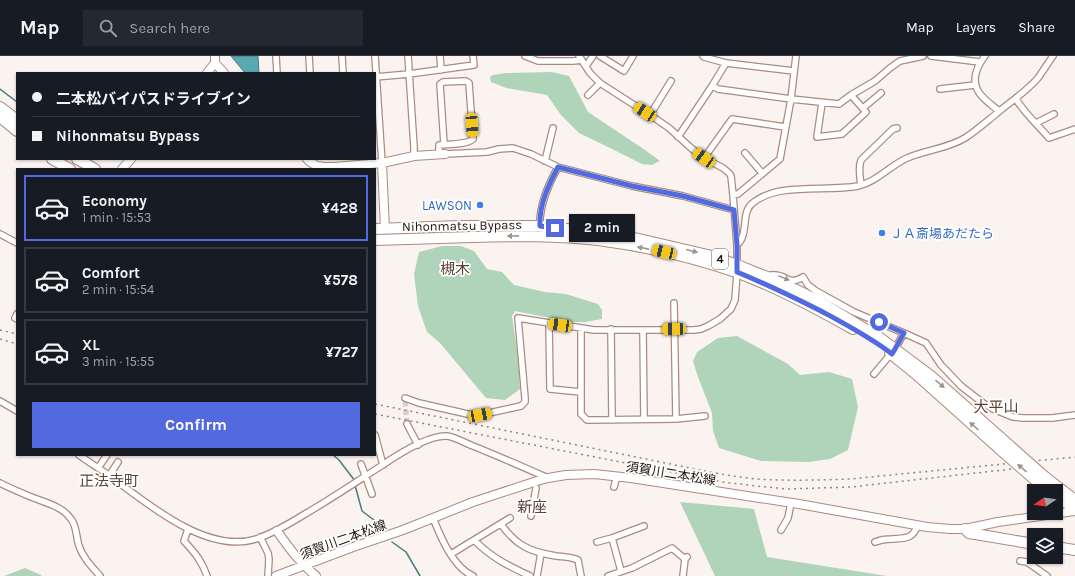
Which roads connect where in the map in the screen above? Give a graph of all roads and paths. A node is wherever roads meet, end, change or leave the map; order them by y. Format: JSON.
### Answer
{"nodes":[{"id":1,"x":276,"y":56,"type":"edge"},
{"id":2,"x":309,"y":56,"type":"edge"},
{"id":3,"x":342,"y":56,"type":"edge"},
{"id":4,"x":375,"y":56,"type":"edge"},
{"id":5,"x":408,"y":56,"type":"edge"},
{"id":6,"x":440,"y":56,"type":"edge"},
{"id":7,"x":473,"y":56,"type":"edge"},
{"id":8,"x":525,"y":56,"type":"edge"},
{"id":9,"x":592,"y":56,"type":"edge"},
{"id":10,"x":600,"y":56,"type":"edge"},
{"id":11,"x":633,"y":56,"type":"edge"},
{"id":12,"x":703,"y":56,"type":"edge"},
{"id":13,"x":796,"y":56,"type":"edge"},
{"id":14,"x":923,"y":56,"type":"edge"},
{"id":15,"x":931,"y":56,"type":"edge"},
{"id":16,"x":985,"y":56,"type":"edge"},
{"id":17,"x":1053,"y":56,"type":"edge"},
{"id":18,"x":952,"y":57,"type":"edge"},
{"id":19,"x":552,"y":58,"type":"edge"},
{"id":20,"x":580,"y":58,"type":"edge"},
{"id":21,"x":215,"y":60,"type":"edge"},
{"id":22,"x":726,"y":62,"type":"junction"},
{"id":23,"x":980,"y":62,"type":"junction"},
{"id":24,"x":586,"y":66,"type":"junction"},
{"id":25,"x":441,"y":70,"type":"junction"},
{"id":26,"x":794,"y":71,"type":"junction"},
{"id":27,"x":208,"y":72,"type":"edge"},
{"id":28,"x":223,"y":72,"type":"edge"},
{"id":29,"x":277,"y":72,"type":"edge"},
{"id":30,"x":310,"y":72,"type":"edge"},
{"id":31,"x":343,"y":72,"type":"edge"},
{"id":32,"x":376,"y":72,"type":"edge"},
{"id":33,"x":409,"y":74,"type":"junction"},
{"id":34,"x":376,"y":77,"type":"edge"},
{"id":35,"x":671,"y":81,"type":"dead end"},
{"id":36,"x":600,"y":83,"type":"junction"},
{"id":37,"x":975,"y":85,"type":"junction"},
{"id":38,"x":712,"y":86,"type":"junction"},
{"id":39,"x":940,"y":89,"type":"dead end"},
{"id":40,"x":881,"y":93,"type":"dead end"},
{"id":41,"x":588,"y":95,"type":"dead end"},
{"id":42,"x":851,"y":95,"type":"junction"},
{"id":43,"x":791,"y":99,"type":"junction"},
{"id":44,"x":1016,"y":99,"type":"junction"},
{"id":45,"x":822,"y":103,"type":"junction"},
{"id":46,"x":0,"y":107,"type":"edge"},
{"id":47,"x":863,"y":108,"type":"junction"},
{"id":48,"x":999,"y":111,"type":"junction"},
{"id":49,"x":1054,"y":114,"type":"dead end"},
{"id":50,"x":650,"y":115,"type":"junction"},
{"id":51,"x":0,"y":117,"type":"edge"},
{"id":52,"x":16,"y":119,"type":"edge"},
{"id":53,"x":1036,"y":123,"type":"junction"},
{"id":54,"x":0,"y":126,"type":"edge"},
{"id":55,"x":785,"y":127,"type":"junction"},
{"id":56,"x":553,"y":128,"type":"dead end"},
{"id":57,"x":897,"y":128,"type":"dead end"},
{"id":58,"x":1075,"y":129,"type":"edge"},
{"id":59,"x":16,"y":130,"type":"edge"},
{"id":60,"x":16,"y":137,"type":"edge"},
{"id":61,"x":678,"y":138,"type":"junction"},
{"id":62,"x":444,"y":144,"type":"junction"},
{"id":63,"x":745,"y":153,"type":"dead end"},
{"id":64,"x":442,"y":154,"type":"junction"},
{"id":65,"x":414,"y":156,"type":"junction"},
{"id":66,"x":704,"y":158,"type":"junction"},
{"id":67,"x":54,"y":160,"type":"edge"},
{"id":68,"x":58,"y":160,"type":"edge"},
{"id":69,"x":79,"y":160,"type":"edge"},
{"id":70,"x":130,"y":160,"type":"edge"},
{"id":71,"x":308,"y":160,"type":"edge"},
{"id":72,"x":545,"y":161,"type":"junction"},
{"id":73,"x":350,"y":163,"type":"edge"},
{"id":74,"x":382,"y":163,"type":"junction"},
{"id":75,"x":558,"y":167,"type":"junction"},
{"id":76,"x":70,"y":168,"type":"edge"},
{"id":77,"x":70,"y":168,"type":"edge"},
{"id":78,"x":93,"y":168,"type":"edge"},
{"id":79,"x":123,"y":168,"type":"edge"},
{"id":80,"x":762,"y":173,"type":"junction"},
{"id":81,"x":861,"y":185,"type":"junction"},
{"id":82,"x":733,"y":195,"type":"junction"},
{"id":83,"x":734,"y":210,"type":"junction"},
{"id":84,"x":540,"y":226,"type":"junction"},
{"id":85,"x":380,"y":229,"type":"edge"},
{"id":86,"x":0,"y":234,"type":"edge"},
{"id":87,"x":376,"y":240,"type":"edge"},
{"id":88,"x":16,"y":242,"type":"edge"},
{"id":89,"x":737,"y":245,"type":"junction"},
{"id":90,"x":737,"y":269,"type":"junction"},
{"id":91,"x":764,"y":276,"type":"junction"},
{"id":92,"x":674,"y":303,"type":"dead end"},
{"id":93,"x":549,"y":323,"type":"junction"},
{"id":94,"x":581,"y":328,"type":"junction"},
{"id":95,"x":674,"y":329,"type":"junction"},
{"id":96,"x":611,"y":330,"type":"junction"},
{"id":97,"x":643,"y":330,"type":"junction"},
{"id":98,"x":904,"y":333,"type":"junction"},
{"id":99,"x":894,"y":352,"type":"junction"},
{"id":100,"x":874,"y":374,"type":"dead end"},
{"id":101,"x":581,"y":392,"type":"junction"},
{"id":102,"x":404,"y":398,"type":"dead end"},
{"id":103,"x":0,"y":401,"type":"edge"},
{"id":104,"x":16,"y":409,"type":"edge"},
{"id":105,"x":1075,"y":415,"type":"edge"},
{"id":106,"x":705,"y":416,"type":"dead end"},
{"id":107,"x":676,"y":419,"type":"junction"},
{"id":108,"x":612,"y":420,"type":"junction"},
{"id":109,"x":644,"y":420,"type":"junction"},
{"id":110,"x":407,"y":424,"type":"tunnel mouth"},
{"id":111,"x":376,"y":439,"type":"edge"},
{"id":112,"x":418,"y":445,"type":"junction"},
{"id":113,"x":80,"y":456,"type":"edge"},
{"id":114,"x":106,"y":456,"type":"edge"},
{"id":115,"x":118,"y":462,"type":"dead end"},
{"id":116,"x":361,"y":464,"type":"dead end"},
{"id":117,"x":383,"y":465,"type":"junction"},
{"id":118,"x":98,"y":468,"type":"junction"},
{"id":119,"x":109,"y":476,"type":"junction"},
{"id":120,"x":365,"y":476,"type":"junction"},
{"id":121,"x":617,"y":476,"type":"junction"},
{"id":122,"x":548,"y":478,"type":"junction"},
{"id":123,"x":0,"y":483,"type":"edge"},
{"id":124,"x":1045,"y":484,"type":"edge"},
{"id":125,"x":614,"y":487,"type":"dead end"},
{"id":126,"x":536,"y":488,"type":"dead end"},
{"id":127,"x":372,"y":494,"type":"dead end"},
{"id":128,"x":1063,"y":497,"type":"edge"},
{"id":129,"x":1063,"y":499,"type":"edge"},
{"id":130,"x":791,"y":503,"type":"junction"},
{"id":131,"x":1073,"y":504,"type":"edge"},
{"id":132,"x":531,"y":516,"type":"dead end"},
{"id":133,"x":433,"y":518,"type":"junction"},
{"id":134,"x":510,"y":518,"type":"dead end"},
{"id":135,"x":501,"y":524,"type":"junction"},
{"id":136,"x":918,"y":525,"type":"junction"},
{"id":137,"x":644,"y":526,"type":"dead end"},
{"id":138,"x":188,"y":529,"type":"junction"},
{"id":139,"x":964,"y":529,"type":"junction"},
{"id":140,"x":781,"y":530,"type":"dead end"},
{"id":141,"x":277,"y":531,"type":"junction"},
{"id":142,"x":260,"y":538,"type":"junction"},
{"id":143,"x":612,"y":538,"type":"junction"},
{"id":144,"x":474,"y":540,"type":"junction"},
{"id":145,"x":597,"y":542,"type":"dead end"},
{"id":146,"x":875,"y":542,"type":"dead end"},
{"id":147,"x":1027,"y":543,"type":"edge"},
{"id":148,"x":1063,"y":548,"type":"edge"},
{"id":149,"x":1075,"y":550,"type":"edge"},
{"id":150,"x":541,"y":553,"type":"junction"},
{"id":151,"x":451,"y":554,"type":"junction"},
{"id":152,"x":1020,"y":561,"type":"dead end"},
{"id":153,"x":304,"y":565,"type":"junction"},
{"id":154,"x":621,"y":571,"type":"junction"},
{"id":155,"x":465,"y":574,"type":"edge"},
{"id":156,"x":100,"y":576,"type":"edge"},
{"id":157,"x":208,"y":576,"type":"edge"},
{"id":158,"x":268,"y":576,"type":"edge"},
{"id":159,"x":276,"y":576,"type":"edge"},
{"id":160,"x":316,"y":576,"type":"edge"},
{"id":161,"x":473,"y":576,"type":"edge"},
{"id":162,"x":530,"y":576,"type":"edge"},
{"id":163,"x":537,"y":576,"type":"edge"},
{"id":164,"x":581,"y":576,"type":"edge"},
{"id":165,"x":608,"y":576,"type":"edge"},
{"id":166,"x":683,"y":576,"type":"edge"},
{"id":167,"x":1047,"y":576,"type":"edge"}],
"edges":[{"from":1,"to":29,"type":"street"},
{"from":2,"to":30,"type":"street"},
{"from":3,"to":31,"type":"street"},
{"from":4,"to":32,"type":"street"},
{"from":5,"to":33,"type":"street"},
{"from":6,"to":25,"type":"street"},
{"from":7,"to":25,"type":"street"},
{"from":8,"to":19,"type":"street"},
{"from":9,"to":24,"type":"street"},
{"from":10,"to":11,"type":"street"},
{"from":12,"to":22,"type":"street"},
{"from":13,"to":26,"type":"street"},
{"from":14,"to":42,"type":"street"},
{"from":15,"to":18,"type":"street"},
{"from":16,"to":23,"type":"street"},
{"from":17,"to":44,"type":"street"},
{"from":18,"to":23,"type":"street"},
{"from":19,"to":20,"type":"street"},
{"from":20,"to":24,"type":"street"},
{"from":21,"to":27,"type":"main road"},
{"from":21,"to":28,"type":"main road"},
{"from":22,"to":26,"type":"street"},
{"from":22,"to":38,"type":"street"},
{"from":23,"to":37,"type":"street"},
{"from":24,"to":36,"type":"street"},
{"from":25,"to":33,"type":"street"},
{"from":26,"to":43,"type":"street"},
{"from":33,"to":34,"type":"street"},
{"from":33,"to":65,"type":"street"},
{"from":34,"to":74,"type":"street"},
{"from":35,"to":50,"type":"street"},
{"from":36,"to":41,"type":"street"},
{"from":36,"to":50,"type":"street"},
{"from":37,"to":39,"type":"street"},
{"from":37,"to":48,"type":"street"},
{"from":38,"to":43,"type":"street"},
{"from":38,"to":61,"type":"street"},
{"from":40,"to":47,"type":"street"},
{"from":42,"to":45,"type":"street"},
{"from":42,"to":47,"type":"street"},
{"from":43,"to":45,"type":"street"},
{"from":43,"to":55,"type":"street"},
{"from":44,"to":48,"type":"street"},
{"from":44,"to":53,"type":"street"},
{"from":45,"to":47,"type":"street"},
{"from":46,"to":52,"type":"highway"},
{"from":48,"to":81,"type":"street"},
{"from":49,"to":53,"type":"street"},
{"from":50,"to":61,"type":"street"},
{"from":51,"to":59,"type":"highway"},
{"from":53,"to":58,"type":"street"},
{"from":54,"to":60,"type":"highway"},
{"from":55,"to":66,"type":"street"},
{"from":55,"to":80,"type":"street"},
{"from":56,"to":72,"type":"street"},
{"from":57,"to":81,"type":"street"},
{"from":61,"to":66,"type":"street"},
{"from":62,"to":62,"type":"street"},
{"from":62,"to":64,"type":"street"},
{"from":63,"to":80,"type":"street"},
{"from":64,"to":65,"type":"main road"},
{"from":64,"to":72,"type":"street"},
{"from":65,"to":74,"type":"main road"},
{"from":66,"to":82,"type":"street"},
{"from":67,"to":76,"type":"highway"},
{"from":68,"to":77,"type":"highway"},
{"from":69,"to":78,"type":"highway"},
{"from":70,"to":79,"type":"main road"},
{"from":71,"to":73,"type":"main road"},
{"from":72,"to":75,"type":"street"},
{"from":73,"to":74,"type":"main road"},
{"from":74,"to":85,"type":"main road"},
{"from":75,"to":83,"type":"street"},
{"from":75,"to":84,"type":"street"},
{"from":80,"to":82,"type":"street"},
{"from":81,"to":89,"type":"street"},
{"from":82,"to":83,"type":"street"},
{"from":83,"to":89,"type":"street"},
{"from":84,"to":85,"type":"highway","name":"Nihonmatsu Bypass","number":"4"},
{"from":84,"to":90,"type":"highway","name":"Nihonmatsu Bypass","number":"4","one_way":true},
{"from":86,"to":88,"type":"street"},
{"from":90,"to":87,"type":"highway","name":"Nihonmatsu Bypass","number":"4","one_way":true},
{"from":89,"to":90,"type":"street"},
{"from":90,"to":91,"type":"highway","name":"Nihonmatsu Bypass","number":"4"},
{"from":90,"to":95,"type":"street"},
{"from":90,"to":99,"type":"highway","name":"Nihonmatsu Bypass","number":"4"},
{"from":91,"to":98,"type":"street","one_way":true},
{"from":91,"to":99,"type":"highway","name":"Nihonmatsu Bypass","number":"4"},
{"from":92,"to":95,"type":"street"},
{"from":93,"to":94,"type":"street"},
{"from":93,"to":101,"type":"street"},
{"from":93,"to":102,"type":"street"},
{"from":94,"to":96,"type":"street"},
{"from":94,"to":101,"type":"street"},
{"from":95,"to":97,"type":"street"},
{"from":95,"to":107,"type":"street"},
{"from":96,"to":97,"type":"street"},
{"from":96,"to":108,"type":"street"},
{"from":97,"to":109,"type":"street"},
{"from":98,"to":99,"type":"street"},
{"from":98,"to":105,"type":"street"},
{"from":99,"to":100,"type":"street"},
{"from":99,"to":124,"type":"highway","name":"Nihonmatsu Bypass","number":"4","bridge":true},
{"from":101,"to":108,"type":"street"},
{"from":103,"to":104,"type":"street"},
{"from":106,"to":107,"type":"street"},
{"from":107,"to":109,"type":"street"},
{"from":108,"to":109,"type":"street"},
{"from":110,"to":112,"type":"street"},
{"from":111,"to":117,"type":"street"},
{"from":112,"to":117,"type":"street"},
{"from":112,"to":122,"type":"street"},
{"from":113,"to":118,"type":"street"},
{"from":114,"to":118,"type":"street"},
{"from":115,"to":119,"type":"street"},
{"from":116,"to":120,"type":"street"},
{"from":117,"to":120,"type":"street"},
{"from":118,"to":119,"type":"street"},
{"from":119,"to":138,"type":"street"},
{"from":120,"to":127,"type":"street"},
{"from":120,"to":141,"type":"street"},
{"from":121,"to":122,"type":"main road","name":"須賀川二本松線"},
{"from":121,"to":125,"type":"street"},
{"from":121,"to":130,"type":"main road","name":"須賀川二本松線"},
{"from":122,"to":133,"type":"main road","name":"須賀川二本松線"},
{"from":123,"to":156,"type":"street"},
{"from":126,"to":132,"type":"street"},
{"from":128,"to":131,"type":"highway","name":"Nihonmatsu Bypass","number":"4"},
{"from":129,"to":131,"type":"highway"},
{"from":130,"to":136,"type":"main road","name":"須賀川二本松線"},
{"from":130,"to":140,"type":"street"},
{"from":131,"to":139,"type":"main road","name":"須賀川二本松線"},
{"from":133,"to":151,"type":"street"},
{"from":133,"to":153,"type":"main road","name":"須賀川二本松線"},
{"from":134,"to":135,"type":"street"},
{"from":135,"to":144,"type":"street"},
{"from":135,"to":150,"type":"street"},
{"from":136,"to":139,"type":"main road","name":"須賀川二本松線"},
{"from":136,"to":146,"type":"street"},
{"from":137,"to":143,"type":"street"},
{"from":138,"to":142,"type":"street"},
{"from":138,"to":157,"type":"street"},
{"from":139,"to":147,"type":"highway"},
{"from":141,"to":142,"type":"street"},
{"from":141,"to":153,"type":"main road"},
{"from":142,"to":158,"type":"street"},
{"from":143,"to":145,"type":"street"},
{"from":143,"to":154,"type":"street"},
{"from":144,"to":151,"type":"street"},
{"from":144,"to":162,"type":"street"},
{"from":148,"to":149,"type":"highway"},
{"from":150,"to":163,"type":"street"},
{"from":150,"to":164,"type":"street"},
{"from":151,"to":155,"type":"street"},
{"from":152,"to":167,"type":"street"},
{"from":153,"to":159,"type":"main road","name":"須賀川二本松線"},
{"from":153,"to":160,"type":"main road"},
{"from":154,"to":165,"type":"street"},
{"from":154,"to":166,"type":"street"},
{"from":155,"to":161,"type":"street"}]}
